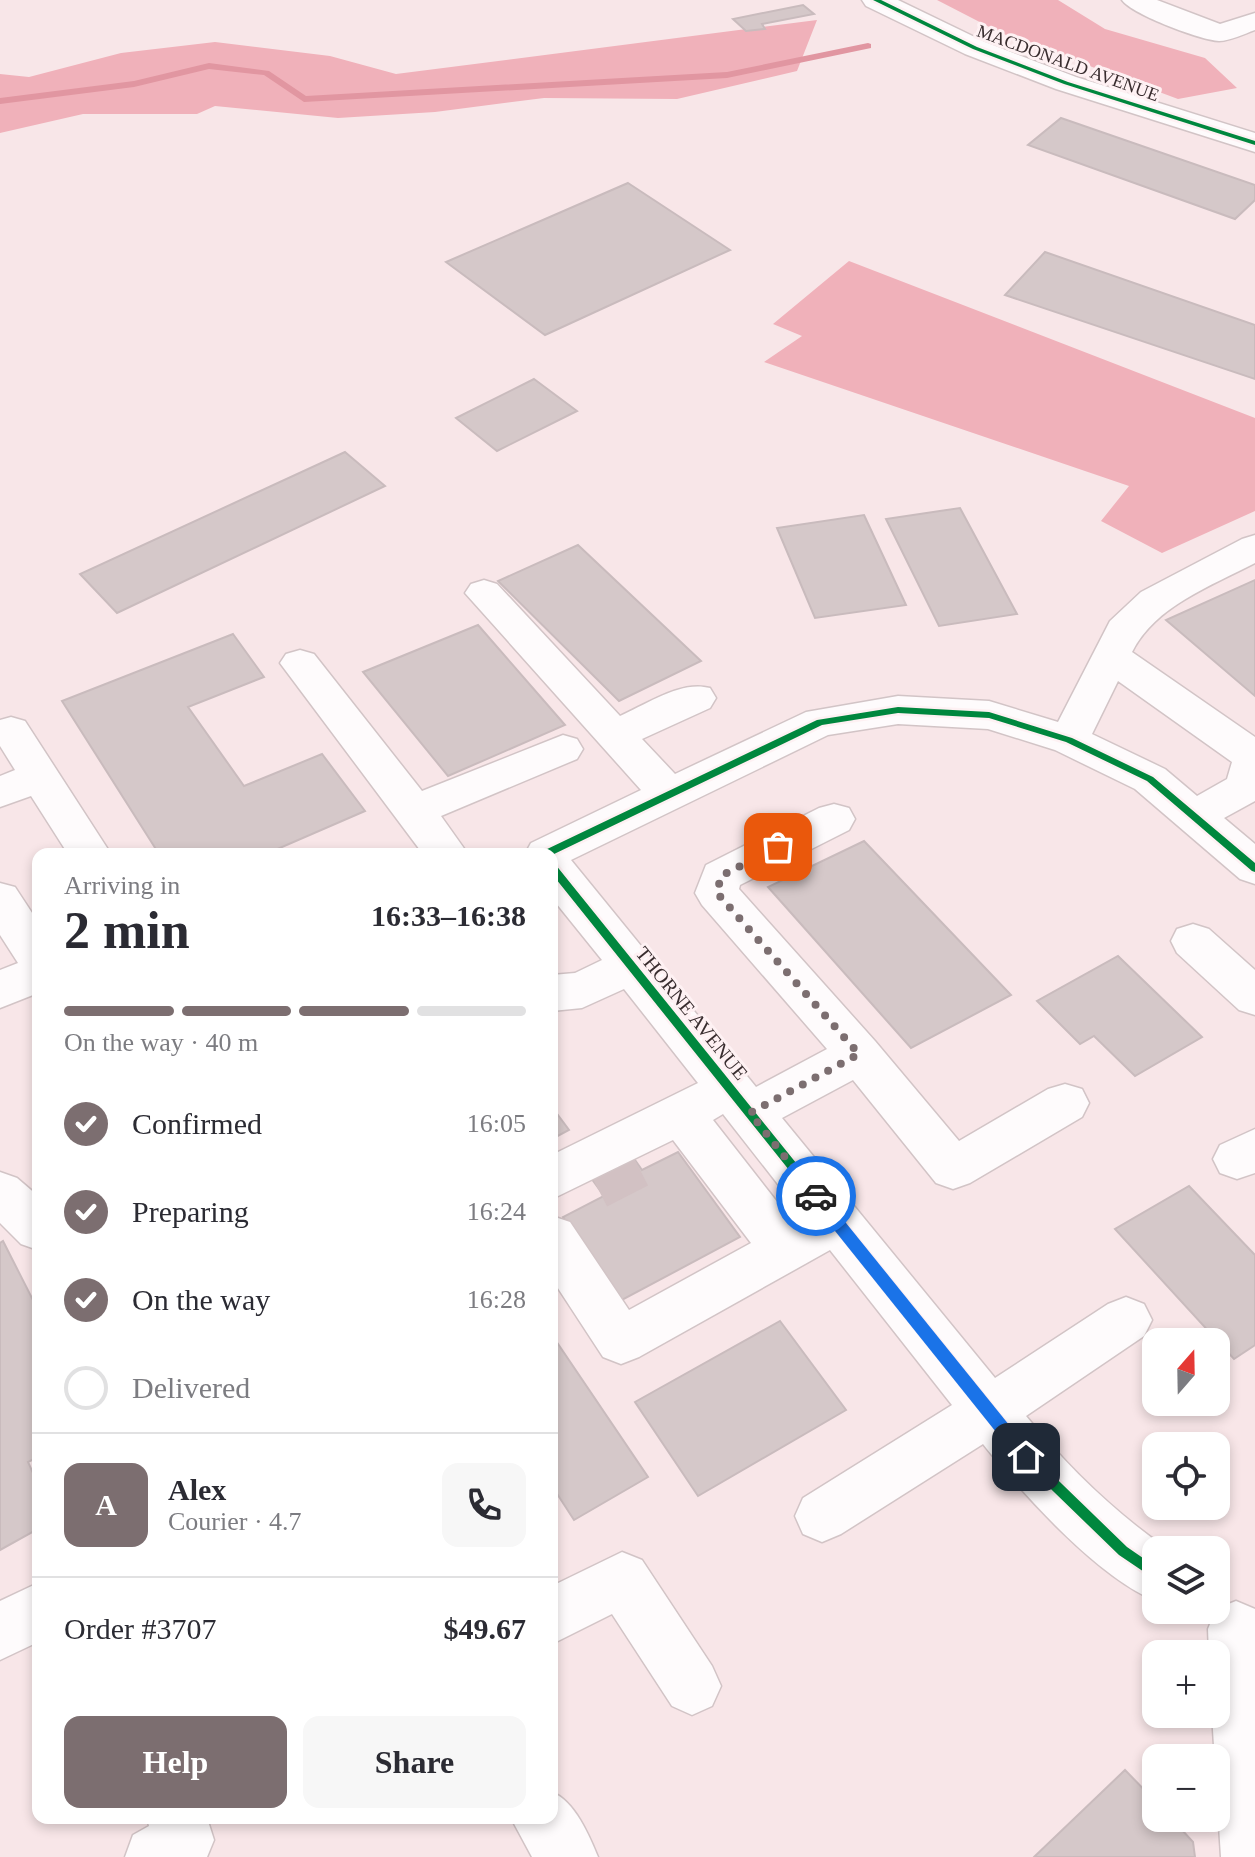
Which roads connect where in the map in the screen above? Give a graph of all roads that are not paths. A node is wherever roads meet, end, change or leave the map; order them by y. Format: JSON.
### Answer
{"nodes":[{"id":1,"x":876,"y":0,"type":"edge"},
{"id":2,"x":1136,"y":0,"type":"edge"},
{"id":3,"x":1255,"y":21,"type":"edge"},
{"id":4,"x":1252,"y":137,"type":"edge"},
{"id":5,"x":1255,"y":547,"type":"edge"},
{"id":6,"x":484,"y":593,"type":"dead end"},
{"id":7,"x":1110,"y":656,"type":"junction"},
{"id":8,"x":300,"y":663,"type":"dead end"},
{"id":9,"x":696,"y":698,"type":"dead end"},
{"id":10,"x":11,"y":731,"type":"dead end"},
{"id":11,"x":614,"y":735,"type":"junction"},
{"id":12,"x":1069,"y":740,"type":"junction"},
{"id":13,"x":563,"y":749,"type":"dead end"},
{"id":14,"x":1254,"y":757,"type":"edge"},
{"id":15,"x":40,"y":776,"type":"junction"},
{"id":16,"x":0,"y":792,"type":"edge"},
{"id":17,"x":670,"y":795,"type":"junction"},
{"id":18,"x":414,"y":811,"type":"junction"},
{"id":19,"x":1194,"y":816,"type":"junction"},
{"id":20,"x":834,"y":819,"type":"dead end"},
{"id":21,"x":86,"y":848,"type":"edge"},
{"id":22,"x":442,"y":848,"type":"edge"},
{"id":23,"x":558,"y":848,"type":"edge"},
{"id":24,"x":1247,"y":851,"type":"edge"},
{"id":25,"x":558,"y":875,"type":"edge"},
{"id":26,"x":0,"y":899,"type":"edge"},
{"id":27,"x":1193,"y":941,"type":"dead end"},
{"id":28,"x":32,"y":949,"type":"edge"},
{"id":29,"x":631,"y":966,"type":"junction"},
{"id":30,"x":32,"y":976,"type":"edge"},
{"id":31,"x":0,"y":990,"type":"edge"},
{"id":32,"x":558,"y":992,"type":"edge"},
{"id":33,"x":1255,"y":997,"type":"edge"},
{"id":34,"x":859,"y":1054,"type":"junction"},
{"id":35,"x":740,"y":1101,"type":"junction"},
{"id":36,"x":1065,"y":1103,"type":"dead end"},
{"id":37,"x":671,"y":1118,"type":"junction"},
{"id":38,"x":584,"y":1176,"type":"edge"},
{"id":39,"x":0,"y":1193,"type":"edge"},
{"id":40,"x":32,"y":1220,"type":"edge"},
{"id":41,"x":836,"y":1221,"type":"junction"},
{"id":42,"x":558,"y":1246,"type":"edge"},
{"id":43,"x":785,"y":1249,"type":"junction"},
{"id":44,"x":1126,"y":1320,"type":"dead end"},
{"id":45,"x":989,"y":1411,"type":"junction"},
{"id":46,"x":822,"y":1516,"type":"dead end"},
{"id":47,"x":1142,"y":1564,"type":"edge"},
{"id":48,"x":558,"y":1613,"type":"edge"},
{"id":49,"x":32,"y":1614,"type":"edge"},
{"id":50,"x":1233,"y":1625,"type":"edge"},
{"id":51,"x":0,"y":1632,"type":"edge"},
{"id":52,"x":692,"y":1686,"type":"dead end"},
{"id":53,"x":179,"y":1824,"type":"edge"},
{"id":54,"x":545,"y":1824,"type":"edge"},
{"id":55,"x":155,"y":1857,"type":"edge"},
{"id":56,"x":568,"y":1857,"type":"edge"},
{"id":57,"x":1251,"y":1857,"type":"edge"}],
"edges":[{"from":1,"to":4,"type":"street","name":"MACDONALD AVENUE"},
{"from":2,"to":3,"type":"street"},
{"from":5,"to":7,"type":"street"},
{"from":6,"to":11,"type":"street"},
{"from":7,"to":12,"type":"street"},
{"from":7,"to":14,"type":"street"},
{"from":8,"to":18,"type":"street"},
{"from":9,"to":11,"type":"street"},
{"from":10,"to":15,"type":"street"},
{"from":11,"to":17,"type":"street"},
{"from":12,"to":17,"type":"street"},
{"from":12,"to":19,"type":"street"},
{"from":13,"to":18,"type":"street"},
{"from":14,"to":19,"type":"street"},
{"from":15,"to":16,"type":"street"},
{"from":15,"to":21,"type":"street"},
{"from":17,"to":23,"type":"street"},
{"from":18,"to":22,"type":"street"},
{"from":19,"to":24,"type":"street"},
{"from":20,"to":34,"type":"street"},
{"from":25,"to":29,"type":"street","name":"THORNE AVENUE"},
{"from":26,"to":28,"type":"street"},
{"from":27,"to":33,"type":"street"},
{"from":29,"to":32,"type":"street"},
{"from":29,"to":35,"type":"street","name":"THORNE AVENUE"},
{"from":30,"to":31,"type":"street"},
{"from":34,"to":35,"type":"street"},
{"from":34,"to":36,"type":"street"},
{"from":35,"to":37,"type":"street"},
{"from":35,"to":41,"type":"street","name":"THORNE AVENUE"},
{"from":37,"to":38,"type":"street"},
{"from":37,"to":38,"type":"street"},
{"from":37,"to":43,"type":"street"},
{"from":39,"to":40,"type":"street"},
{"from":41,"to":43,"type":"street"},
{"from":41,"to":45,"type":"street","name":"THORNE AVENUE"},
{"from":42,"to":43,"type":"street"},
{"from":44,"to":45,"type":"street"},
{"from":45,"to":46,"type":"street"},
{"from":45,"to":47,"type":"street","name":"THORNE AVENUE"},
{"from":48,"to":52,"type":"street"},
{"from":49,"to":51,"type":"street"},
{"from":50,"to":57,"type":"street"},
{"from":53,"to":55,"type":"street"},
{"from":54,"to":56,"type":"street"}]}
